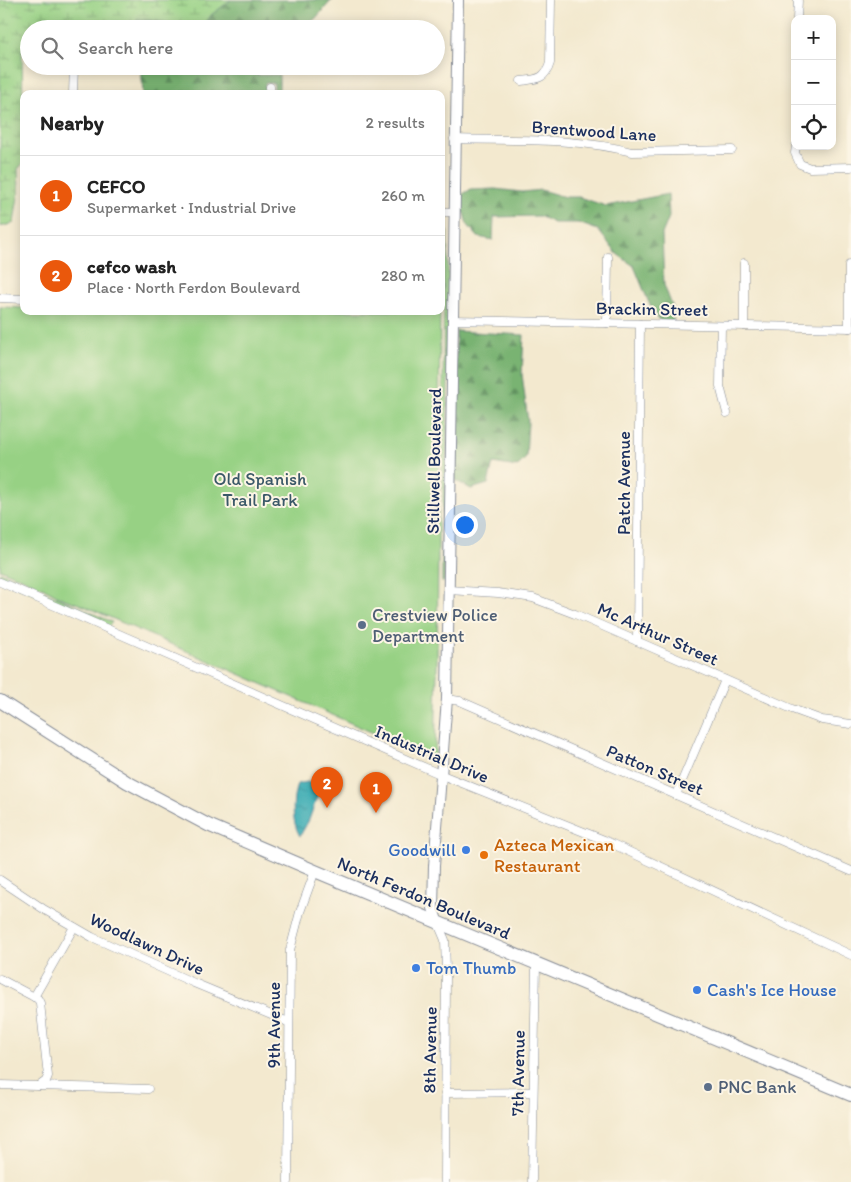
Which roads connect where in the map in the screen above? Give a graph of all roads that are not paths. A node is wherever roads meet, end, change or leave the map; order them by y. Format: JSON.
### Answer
{"nodes":[{"id":1,"x":458,"y":0,"type":"edge"},
{"id":2,"x":551,"y":0,"type":"edge"},
{"id":3,"x":798,"y":0,"type":"edge"},
{"id":4,"x":798,"y":15,"type":"edge"},
{"id":5,"x":74,"y":75,"type":"edge"},
{"id":6,"x":521,"y":81,"type":"dead end"},
{"id":7,"x":73,"y":90,"type":"edge"},
{"id":8,"x":454,"y":139,"type":"junction"},
{"id":9,"x":732,"y":150,"type":"dead end"},
{"id":10,"x":795,"y":150,"type":"edge"},
{"id":11,"x":851,"y":167,"type":"edge"},
{"id":12,"x":445,"y":212,"type":"edge"},
{"id":13,"x":453,"y":212,"type":"junction"},
{"id":14,"x":608,"y":257,"type":"dead end"},
{"id":15,"x":744,"y":263,"type":"dead end"},
{"id":16,"x":849,"y":265,"type":"dead end"},
{"id":17,"x":0,"y":298,"type":"edge"},
{"id":18,"x":20,"y":299,"type":"edge"},
{"id":19,"x":452,"y":320,"type":"junction"},
{"id":20,"x":607,"y":323,"type":"junction"},
{"id":21,"x":640,"y":324,"type":"junction"},
{"id":22,"x":721,"y":326,"type":"junction"},
{"id":23,"x":744,"y":326,"type":"junction"},
{"id":24,"x":850,"y":328,"type":"edge"},
{"id":25,"x":727,"y":413,"type":"dead end"},
{"id":26,"x":0,"y":582,"type":"edge"},
{"id":27,"x":448,"y":590,"type":"junction"},
{"id":28,"x":637,"y":641,"type":"junction"},
{"id":29,"x":725,"y":680,"type":"junction"},
{"id":30,"x":447,"y":699,"type":"junction"},
{"id":31,"x":0,"y":701,"type":"edge"},
{"id":32,"x":851,"y":724,"type":"edge"},
{"id":33,"x":442,"y":775,"type":"junction"},
{"id":34,"x":676,"y":795,"type":"junction"},
{"id":35,"x":315,"y":871,"type":"junction"},
{"id":36,"x":851,"y":871,"type":"edge"},
{"id":37,"x":0,"y":880,"type":"edge"},
{"id":38,"x":437,"y":921,"type":"junction"},
{"id":39,"x":74,"y":927,"type":"junction"},
{"id":40,"x":851,"y":955,"type":"edge"},
{"id":41,"x":536,"y":964,"type":"junction"},
{"id":42,"x":0,"y":979,"type":"edge"},
{"id":43,"x":34,"y":997,"type":"junction"},
{"id":44,"x":288,"y":1022,"type":"junction"},
{"id":45,"x":0,"y":1085,"type":"edge"},
{"id":46,"x":40,"y":1086,"type":"junction"},
{"id":47,"x":148,"y":1089,"type":"dead end"},
{"id":48,"x":533,"y":1092,"type":"junction"},
{"id":49,"x":445,"y":1093,"type":"junction"},
{"id":50,"x":851,"y":1095,"type":"edge"},
{"id":51,"x":288,"y":1182,"type":"edge"},
{"id":52,"x":445,"y":1182,"type":"edge"},
{"id":53,"x":532,"y":1182,"type":"edge"}],
"edges":[{"from":1,"to":8,"type":"street","name":"Stillwell Boulevard"},
{"from":2,"to":6,"type":"street"},
{"from":3,"to":4,"type":"street"},
{"from":5,"to":7,"type":"street"},
{"from":8,"to":9,"type":"street","name":"Brentwood Lane"},
{"from":8,"to":13,"type":"street","name":"Stillwell Boulevard"},
{"from":10,"to":11,"type":"street"},
{"from":12,"to":13,"type":"street"},
{"from":13,"to":19,"type":"street","name":"Stillwell Boulevard"},
{"from":14,"to":20,"type":"street"},
{"from":15,"to":23,"type":"street"},
{"from":16,"to":24,"type":"street"},
{"from":17,"to":18,"type":"street"},
{"from":19,"to":20,"type":"street","name":"Brackin Street"},
{"from":19,"to":27,"type":"street","name":"Stillwell Boulevard"},
{"from":20,"to":21,"type":"street","name":"Brackin Street"},
{"from":21,"to":22,"type":"street","name":"Brackin Street"},
{"from":21,"to":28,"type":"street","name":"Patch Avenue"},
{"from":22,"to":23,"type":"street","name":"Brackin Street"},
{"from":22,"to":25,"type":"street"},
{"from":23,"to":24,"type":"street","name":"Brackin Street"},
{"from":26,"to":33,"type":"street","name":"Industrial Drive"},
{"from":27,"to":28,"type":"street","name":"Mc Arthur Street"},
{"from":27,"to":30,"type":"street","name":"Stillwell Boulevard"},
{"from":28,"to":29,"type":"street","name":"Mc Arthur Street"},
{"from":29,"to":32,"type":"street","name":"Mc Arthur Street"},
{"from":29,"to":34,"type":"street"},
{"from":30,"to":33,"type":"street","name":"Stillwell Boulevard"},
{"from":30,"to":34,"type":"street","name":"Patton Street"},
{"from":31,"to":35,"type":"main road","name":"North Ferdon Boulevard"},
{"from":33,"to":38,"type":"street","name":"Stillwell Boulevard"},
{"from":33,"to":40,"type":"street","name":"Industrial Drive"},
{"from":34,"to":36,"type":"street","name":"Patton Street"},
{"from":35,"to":38,"type":"main road","name":"North Ferdon Boulevard"},
{"from":35,"to":44,"type":"street","name":"9th Avenue"},
{"from":37,"to":39,"type":"street","name":"Woodlawn Drive"},
{"from":38,"to":41,"type":"main road","name":"North Ferdon Boulevard"},
{"from":38,"to":49,"type":"street","name":"8th Avenue"},
{"from":39,"to":43,"type":"street"},
{"from":39,"to":44,"type":"street","name":"Woodlawn Drive"},
{"from":41,"to":48,"type":"street","name":"7th Avenue"},
{"from":41,"to":50,"type":"main road","name":"North Ferdon Boulevard"},
{"from":42,"to":43,"type":"street"},
{"from":43,"to":46,"type":"street"},
{"from":44,"to":51,"type":"street","name":"9th Avenue"},
{"from":45,"to":46,"type":"street"},
{"from":46,"to":47,"type":"street"},
{"from":48,"to":49,"type":"street"},
{"from":48,"to":53,"type":"street","name":"7th Avenue"},
{"from":49,"to":52,"type":"street","name":"8th Avenue"}]}
